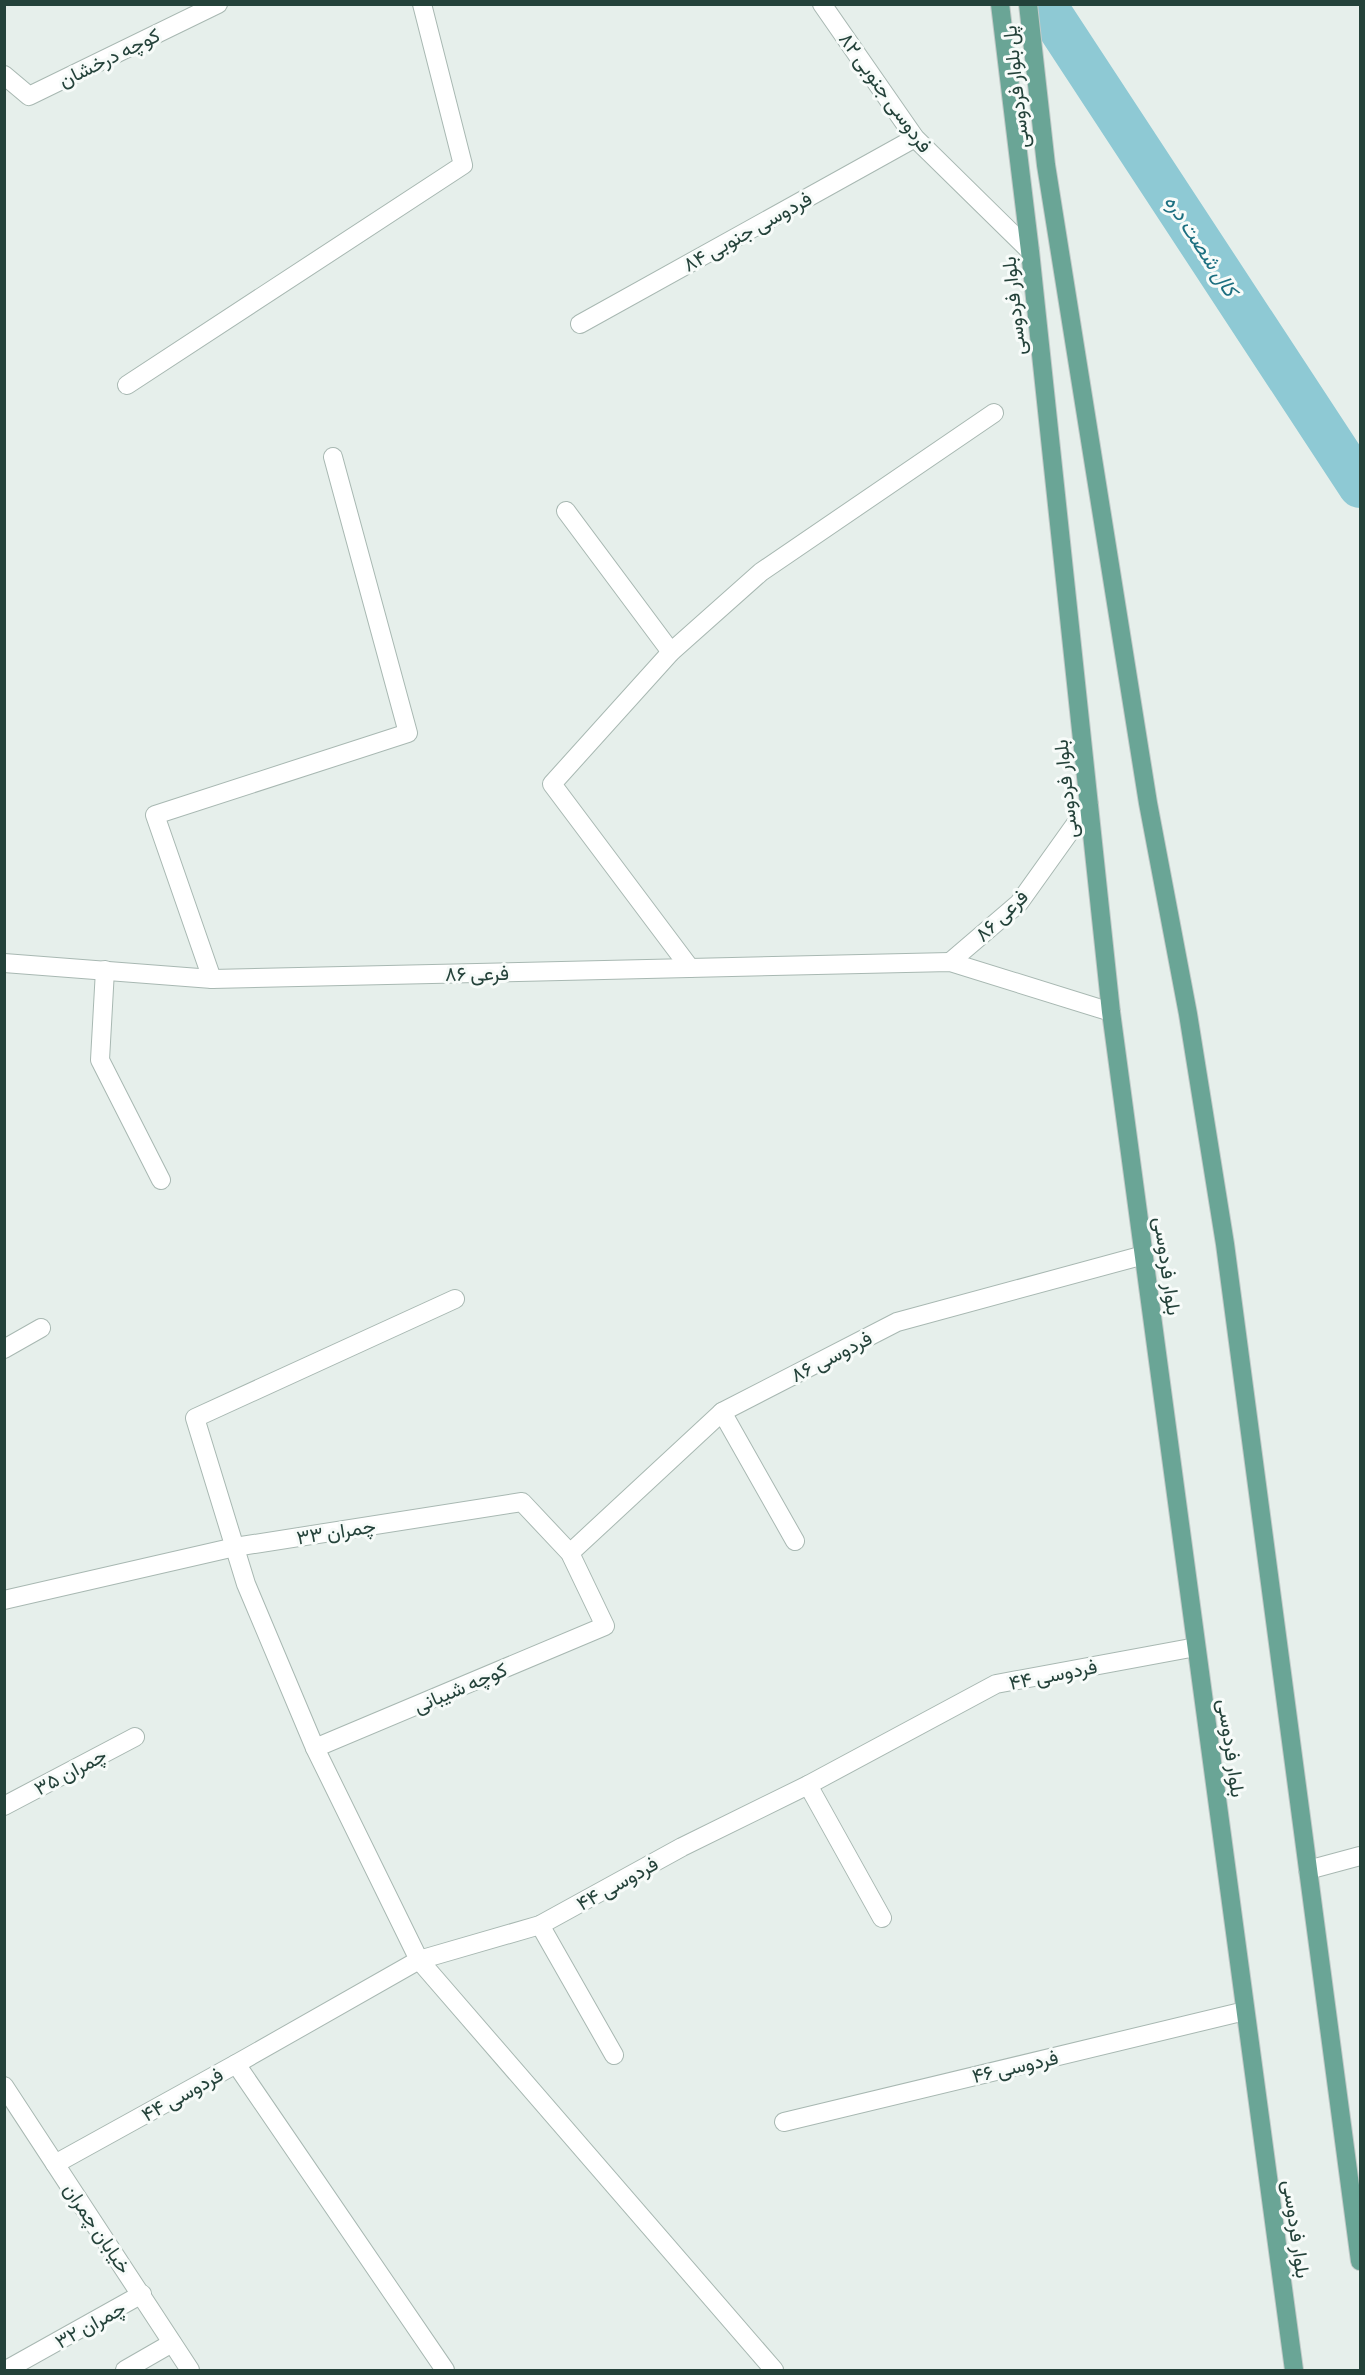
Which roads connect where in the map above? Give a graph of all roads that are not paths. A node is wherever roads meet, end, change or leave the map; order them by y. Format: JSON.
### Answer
{"nodes":[{"id":1,"x":218,"y":4,"type":"edge"},
{"id":2,"x":422,"y":4,"type":"edge"},
{"id":3,"x":822,"y":4,"type":"edge"},
{"id":4,"x":1000,"y":4,"type":"edge"},
{"id":5,"x":1028,"y":4,"type":"edge"},
{"id":6,"x":4,"y":75,"type":"edge"},
{"id":7,"x":915,"y":138,"type":"junction"},
{"id":8,"x":1019,"y":165,"type":"joint"},
{"id":9,"x":1030,"y":252,"type":"junction"},
{"id":10,"x":580,"y":324,"type":"dead end"},
{"id":11,"x":127,"y":385,"type":"dead end"},
{"id":12,"x":994,"y":413,"type":"dead end"},
{"id":13,"x":333,"y":457,"type":"dead end"},
{"id":14,"x":566,"y":511,"type":"dead end"},
{"id":15,"x":671,"y":652,"type":"junction"},
{"id":16,"x":1089,"y":805,"type":"junction"},
{"id":17,"x":950,"y":962,"type":"junction"},
{"id":18,"x":4,"y":963,"type":"edge"},
{"id":19,"x":690,"y":968,"type":"junction"},
{"id":20,"x":105,"y":970,"type":"junction"},
{"id":21,"x":212,"y":979,"type":"junction"},
{"id":22,"x":1111,"y":1012,"type":"junction"},
{"id":23,"x":161,"y":1180,"type":"dead end"},
{"id":24,"x":1144,"y":1255,"type":"junction"},
{"id":25,"x":455,"y":1299,"type":"dead end"},
{"id":26,"x":41,"y":1328,"type":"dead end"},
{"id":27,"x":4,"y":1349,"type":"edge"},
{"id":28,"x":722,"y":1412,"type":"junction"},
{"id":29,"x":795,"y":1541,"type":"dead end"},
{"id":30,"x":235,"y":1547,"type":"junction"},
{"id":31,"x":570,"y":1553,"type":"junction"},
{"id":32,"x":4,"y":1600,"type":"edge"},
{"id":33,"x":604,"y":1626,"type":"joint"},
{"id":34,"x":1196,"y":1647,"type":"junction"},
{"id":35,"x":135,"y":1737,"type":"dead end"},
{"id":36,"x":315,"y":1748,"type":"junction"},
{"id":37,"x":808,"y":1785,"type":"junction"},
{"id":38,"x":4,"y":1806,"type":"edge"},
{"id":39,"x":1360,"y":1856,"type":"edge"},
{"id":40,"x":1308,"y":1870,"type":"junction"},
{"id":41,"x":882,"y":1918,"type":"dead end"},
{"id":42,"x":540,"y":1925,"type":"junction"},
{"id":43,"x":419,"y":1960,"type":"junction"},
{"id":44,"x":1245,"y":2011,"type":"junction"},
{"id":45,"x":614,"y":2055,"type":"dead end"},
{"id":46,"x":236,"y":2064,"type":"junction"},
{"id":47,"x":4,"y":2086,"type":"edge"},
{"id":48,"x":784,"y":2122,"type":"dead end"},
{"id":49,"x":55,"y":2164,"type":"junction"},
{"id":50,"x":1360,"y":2261,"type":"edge"},
{"id":51,"x":142,"y":2294,"type":"junction"},
{"id":52,"x":172,"y":2343,"type":"junction"},
{"id":53,"x":6,"y":2370,"type":"edge"},
{"id":54,"x":125,"y":2370,"type":"edge"},
{"id":55,"x":190,"y":2370,"type":"edge"},
{"id":56,"x":444,"y":2370,"type":"edge"},
{"id":57,"x":774,"y":2370,"type":"edge"},
{"id":58,"x":1294,"y":2370,"type":"edge"}],
"edges":[{"from":1,"to":6,"type":"street","name":"کوچه درخشان"},
{"from":2,"to":11,"type":"street"},
{"from":3,"to":7,"type":"street","name":"فردوسی جنوبی ۸۲"},
{"from":4,"to":8,"type":"main road","name":"پل بلوار فردوسی"},
{"from":5,"to":40,"type":"main road","name":"پل بلوار فردوسی"},
{"from":7,"to":9,"type":"street","name":"فردوسی جنوبی ۸۲"},
{"from":7,"to":10,"type":"street","name":"فردوسی جنوبی ۸۴"},
{"from":8,"to":9,"type":"main road","name":"بلوار فردوسی"},
{"from":9,"to":16,"type":"main road","name":"بلوار فردوسی"},
{"from":12,"to":15,"type":"street"},
{"from":13,"to":21,"type":"street"},
{"from":14,"to":15,"type":"street"},
{"from":15,"to":19,"type":"street"},
{"from":16,"to":17,"type":"street","name":"فرعی ۸۶"},
{"from":16,"to":22,"type":"main road","name":"بلوار فردوسی"},
{"from":17,"to":19,"type":"street","name":"فرعی ۸۶"},
{"from":17,"to":22,"type":"street","name":"فرعی ۸۶"},
{"from":18,"to":20,"type":"street","name":"فرعی ۸۶"},
{"from":19,"to":21,"type":"street","name":"فرعی ۸۶"},
{"from":20,"to":21,"type":"street","name":"فرعی ۸۶"},
{"from":20,"to":23,"type":"street"},
{"from":22,"to":24,"type":"main road","name":"بلوار فردوسی"},
{"from":24,"to":28,"type":"street","name":"فردوسی ۸۶"},
{"from":24,"to":34,"type":"main road","name":"بلوار فردوسی"},
{"from":25,"to":30,"type":"street"},
{"from":26,"to":27,"type":"street"},
{"from":28,"to":29,"type":"street"},
{"from":28,"to":31,"type":"street","name":"فردوسی ۸۶"},
{"from":30,"to":31,"type":"street","name":"چمران ۳۳"},
{"from":30,"to":32,"type":"street","name":"چمران ۳۳"},
{"from":30,"to":36,"type":"street"},
{"from":31,"to":33,"type":"street","name":"چمران ۳۳"},
{"from":33,"to":36,"type":"street","name":"کوچه شیبانی"},
{"from":34,"to":37,"type":"street","name":"فردوسی ۴۴"},
{"from":34,"to":44,"type":"main road","name":"بلوار فردوسی"},
{"from":35,"to":38,"type":"street","name":"چمران ۳۵"},
{"from":36,"to":43,"type":"street"},
{"from":37,"to":41,"type":"street"},
{"from":37,"to":42,"type":"street","name":"فردوسی ۴۴"},
{"from":39,"to":40,"type":"street"},
{"from":40,"to":50,"type":"main road"},
{"from":42,"to":43,"type":"street","name":"فردوسی ۴۴"},
{"from":42,"to":45,"type":"street"},
{"from":43,"to":46,"type":"street","name":"فردوسی ۴۴"},
{"from":43,"to":57,"type":"street"},
{"from":44,"to":48,"type":"street","name":"فردوسی ۴۶"},
{"from":44,"to":58,"type":"main road","name":"بلوار فردوسی"},
{"from":46,"to":49,"type":"street","name":"فردوسی ۴۴"},
{"from":46,"to":56,"type":"street"},
{"from":47,"to":49,"type":"street","name":"خیابان چمران"},
{"from":49,"to":51,"type":"street","name":"خیابان چمران"},
{"from":51,"to":52,"type":"street","name":"خیابان چمران"},
{"from":51,"to":53,"type":"street","name":"چمران ۳۲"},
{"from":52,"to":54,"type":"street"},
{"from":52,"to":55,"type":"street","name":"خیابان چمران"}]}
